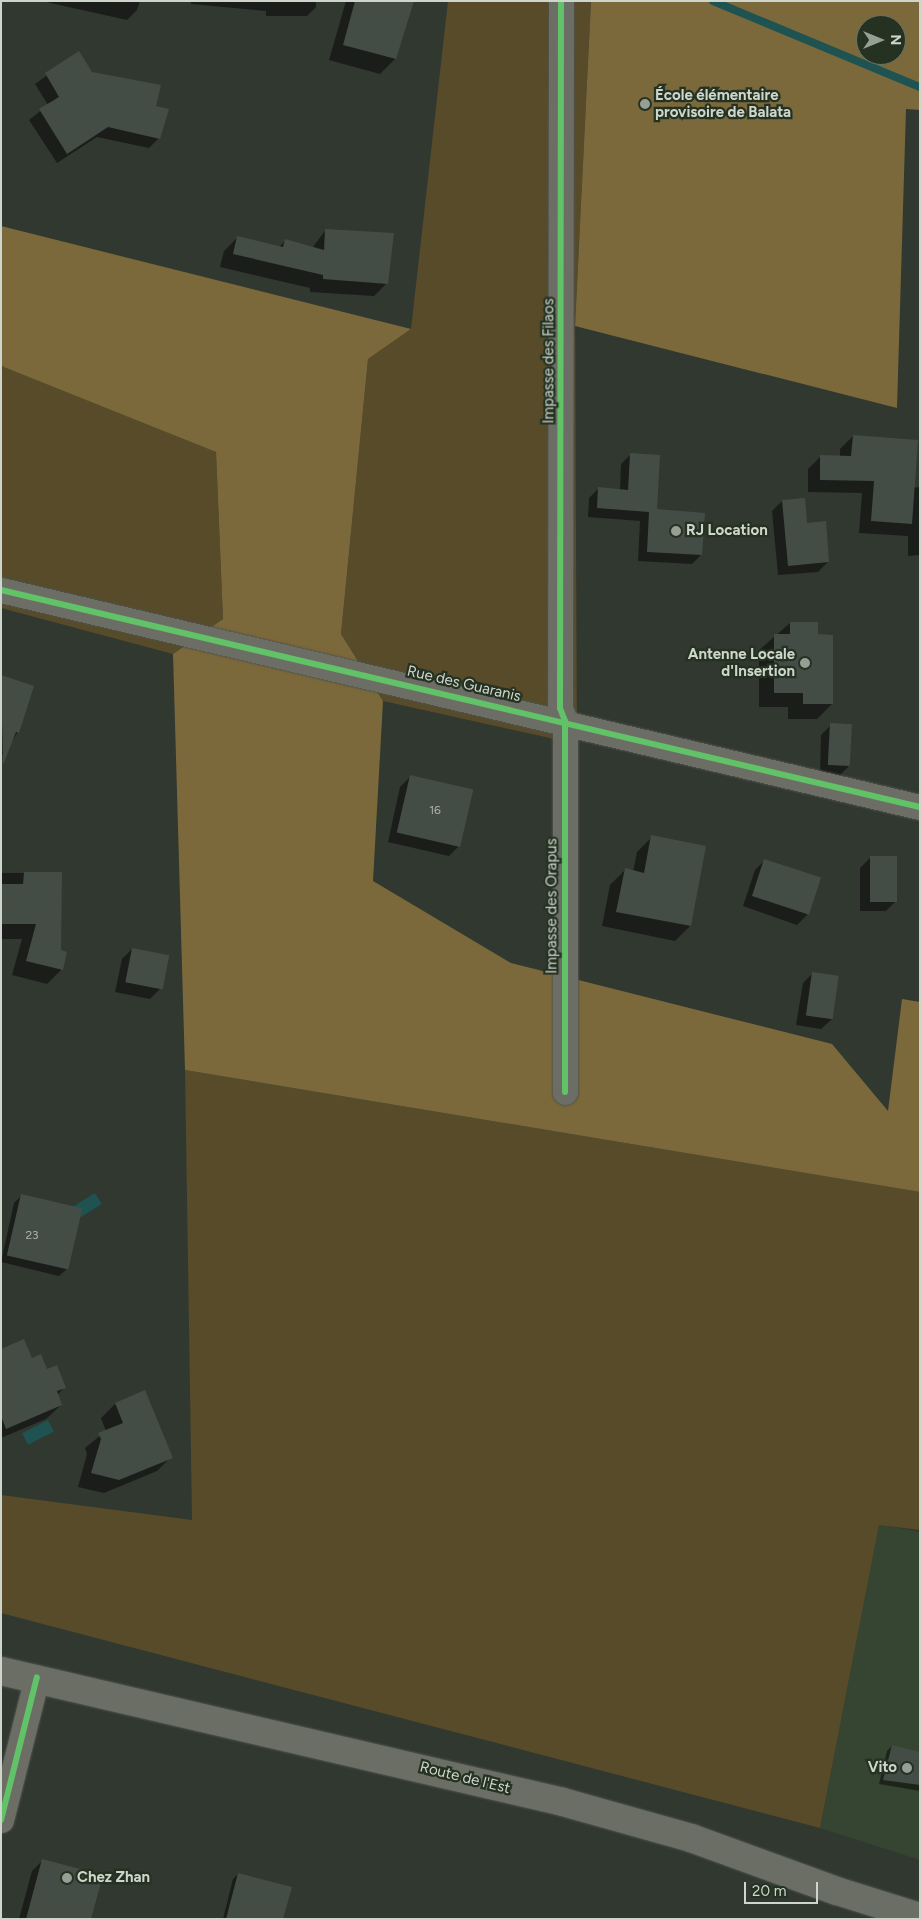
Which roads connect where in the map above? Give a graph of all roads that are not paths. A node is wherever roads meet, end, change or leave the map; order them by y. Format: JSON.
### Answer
{"nodes":[{"id":1,"x":560,"y":1,"type":"edge"},
{"id":2,"x":1,"y":590,"type":"edge"},
{"id":3,"x":565,"y":720,"type":"junction"},
{"id":4,"x":920,"y":807,"type":"edge"},
{"id":5,"x":565,"y":1092,"type":"dead end"},
{"id":6,"x":1,"y":1671,"type":"edge"},
{"id":7,"x":37,"y":1677,"type":"junction"},
{"id":8,"x":1,"y":1820,"type":"edge"},
{"id":9,"x":920,"y":1916,"type":"edge"}],
"edges":[{"from":1,"to":3,"type":"street","name":"Impasse des Filaos"},
{"from":2,"to":3,"type":"street","name":"Rue des Guaranis"},
{"from":3,"to":4,"type":"street","name":"Rue des Guaranis"},
{"from":3,"to":5,"type":"street","name":"Impasse des Orapus"},
{"from":6,"to":7,"type":"main road","name":"Route de l'Est"},
{"from":7,"to":8,"type":"street"},
{"from":7,"to":9,"type":"main road","name":"Route de l'Est"}]}
